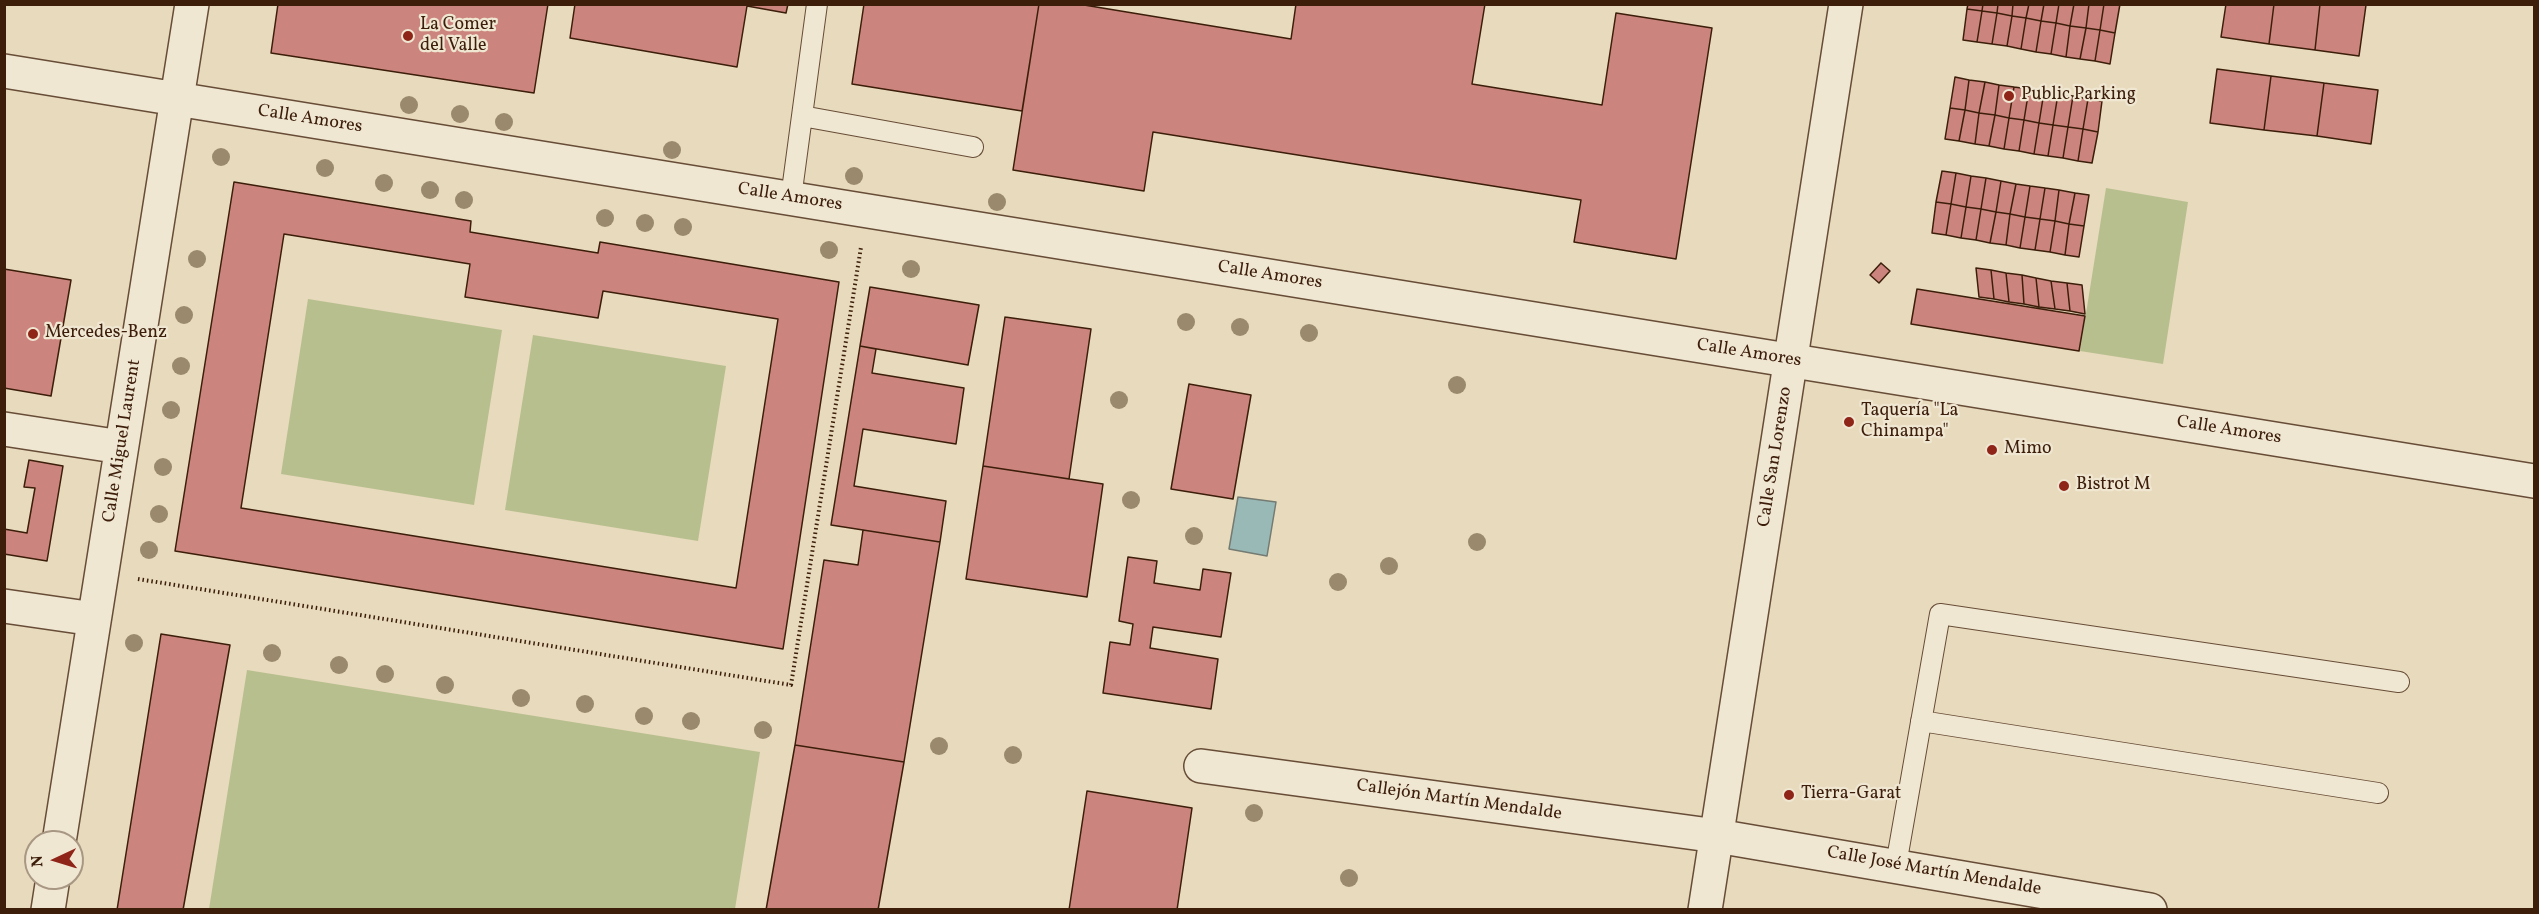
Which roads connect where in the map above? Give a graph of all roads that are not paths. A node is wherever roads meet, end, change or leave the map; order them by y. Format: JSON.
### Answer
{"nodes":[{"id":1,"x":192,"y":4,"type":"edge"},
{"id":2,"x":817,"y":4,"type":"edge"},
{"id":3,"x":1846,"y":4,"type":"edge"},
{"id":4,"x":4,"y":71,"type":"edge"},
{"id":5,"x":177,"y":98,"type":"junction"},
{"id":6,"x":802,"y":116,"type":"junction"},
{"id":7,"x":973,"y":147,"type":"dead end"},
{"id":8,"x":791,"y":198,"type":"junction"},
{"id":9,"x":1791,"y":360,"type":"junction"},
{"id":10,"x":4,"y":429,"type":"edge"},
{"id":11,"x":122,"y":447,"type":"junction"},
{"id":12,"x":2535,"y":481,"type":"edge"},
{"id":13,"x":4,"y":606,"type":"edge"},
{"id":14,"x":94,"y":620,"type":"junction"},
{"id":15,"x":2398,"y":682,"type":"dead end"},
{"id":16,"x":1921,"y":721,"type":"junction"},
{"id":17,"x":1201,"y":766,"type":"dead end"},
{"id":18,"x":2378,"y":793,"type":"dead end"},
{"id":19,"x":61,"y":830,"type":"edge"},
{"id":20,"x":1717,"y":836,"type":"junction"},
{"id":21,"x":1896,"y":865,"type":"junction"},
{"id":22,"x":51,"y":890,"type":"edge"},
{"id":23,"x":48,"y":909,"type":"edge"},
{"id":24,"x":1705,"y":909,"type":"edge"},
{"id":25,"x":2150,"y":909,"type":"edge"}],
"edges":[{"from":1,"to":5,"type":"street","name":"Calle Miguel Laurent"},
{"from":2,"to":6,"type":"lane"},
{"from":3,"to":9,"type":"street","name":"Calle San Lorenzo"},
{"from":4,"to":5,"type":"street","name":"Calle Amores"},
{"from":5,"to":8,"type":"street","name":"Calle Amores"},
{"from":5,"to":11,"type":"street","name":"Calle Miguel Laurent"},
{"from":6,"to":7,"type":"lane"},
{"from":6,"to":8,"type":"lane"},
{"from":8,"to":9,"type":"street","name":"Calle Amores"},
{"from":9,"to":12,"type":"street","name":"Calle Amores"},
{"from":9,"to":20,"type":"street","name":"Calle San Lorenzo"},
{"from":10,"to":11,"type":"street"},
{"from":11,"to":14,"type":"street","name":"Calle Miguel Laurent"},
{"from":13,"to":14,"type":"street"},
{"from":14,"to":19,"type":"street","name":"Calle Miguel Laurent"},
{"from":15,"to":16,"type":"lane"},
{"from":16,"to":18,"type":"lane"},
{"from":16,"to":21,"type":"lane"},
{"from":17,"to":20,"type":"street","name":"Callejón Martín Mendalde"},
{"from":20,"to":21,"type":"street","name":"Calle José Martín Mendalde"},
{"from":20,"to":24,"type":"street","name":"Calle San Lorenzo"},
{"from":21,"to":25,"type":"street","name":"Calle José Martín Mendalde"},
{"from":22,"to":23,"type":"street"}]}
